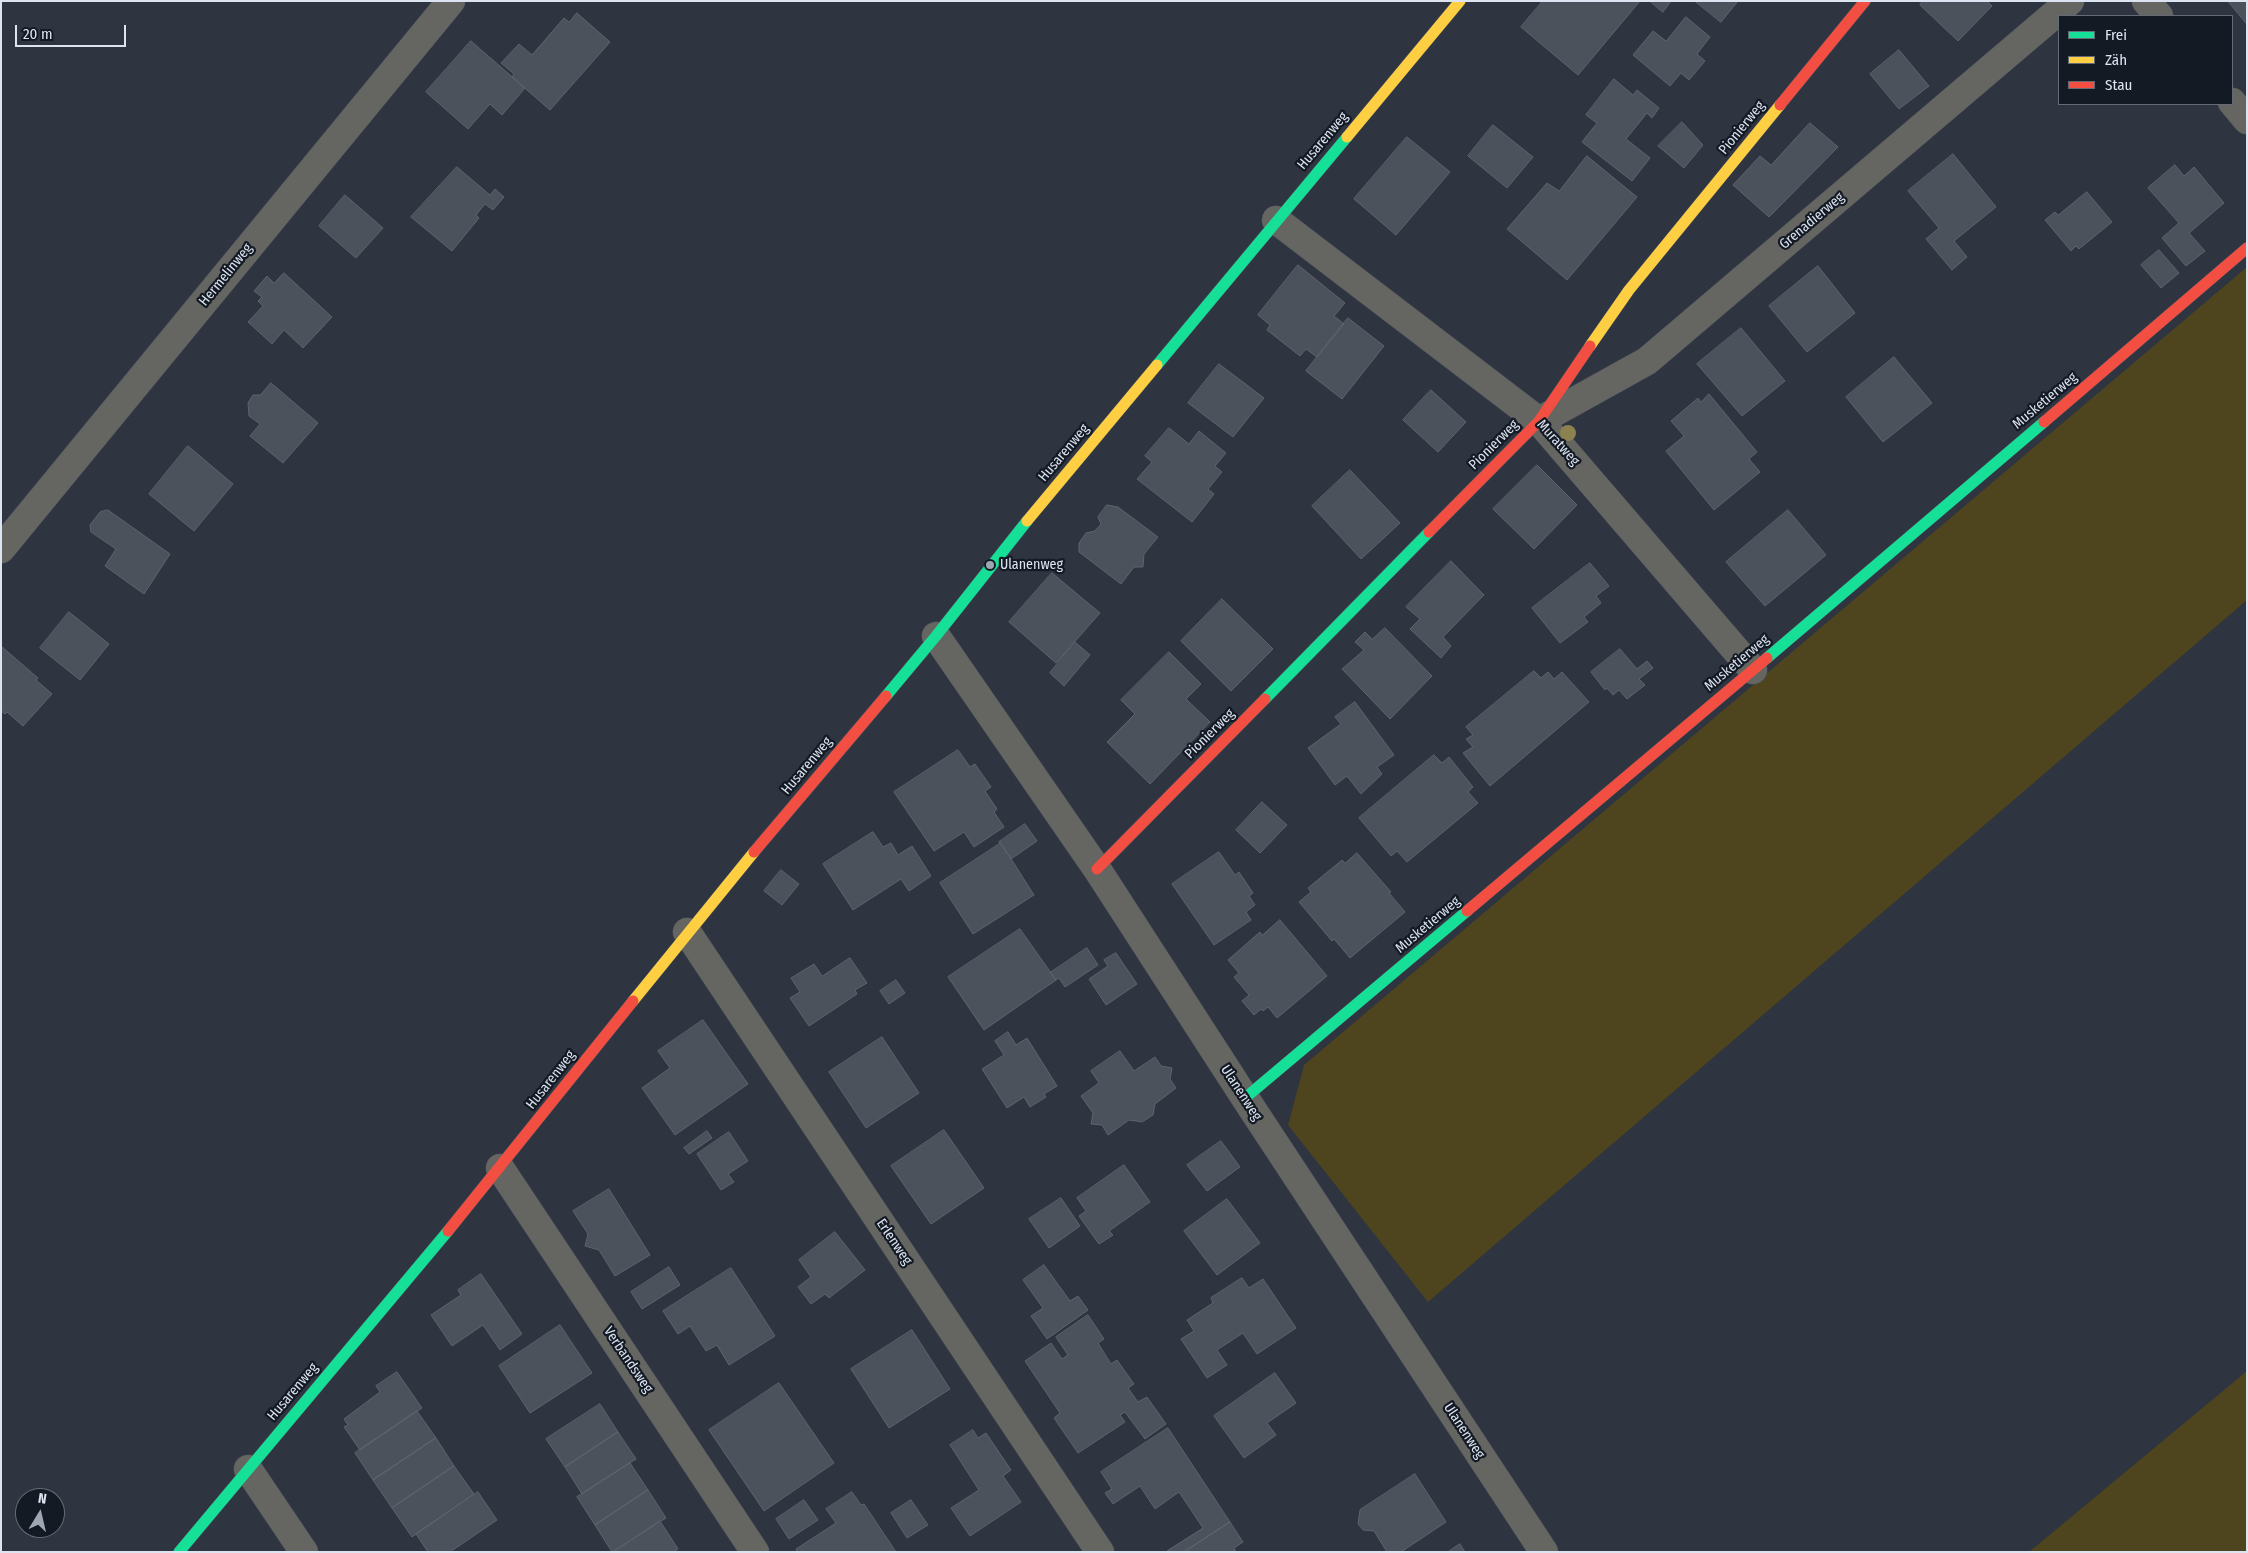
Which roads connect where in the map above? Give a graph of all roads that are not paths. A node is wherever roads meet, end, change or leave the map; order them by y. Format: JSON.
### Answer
{"nodes":[{"id":1,"x":451,"y":1,"type":"edge"},
{"id":2,"x":1460,"y":1,"type":"edge"},
{"id":3,"x":1865,"y":1,"type":"edge"},
{"id":4,"x":2070,"y":1,"type":"edge"},
{"id":5,"x":2146,"y":1,"type":"edge"},
{"id":6,"x":2158,"y":15,"type":"edge"},
{"id":7,"x":2233,"y":103,"type":"edge"},
{"id":8,"x":2247,"y":120,"type":"edge"},
{"id":9,"x":1276,"y":220,"type":"junction"},
{"id":10,"x":2247,"y":248,"type":"edge"},
{"id":11,"x":1540,"y":421,"type":"junction"},
{"id":12,"x":1,"y":549,"type":"edge"},
{"id":13,"x":936,"y":636,"type":"junction"},
{"id":14,"x":1753,"y":670,"type":"junction"},
{"id":15,"x":1097,"y":869,"type":"junction"},
{"id":16,"x":687,"y":932,"type":"junction"},
{"id":17,"x":1244,"y":1098,"type":"junction"},
{"id":18,"x":500,"y":1168,"type":"junction"},
{"id":19,"x":248,"y":1469,"type":"junction"},
{"id":20,"x":179,"y":1552,"type":"edge"},
{"id":21,"x":304,"y":1552,"type":"edge"},
{"id":22,"x":756,"y":1552,"type":"edge"},
{"id":23,"x":1100,"y":1552,"type":"edge"},
{"id":24,"x":1544,"y":1552,"type":"edge"}],
"edges":[{"from":1,"to":12,"type":"street","name":"Hermelinweg"},
{"from":2,"to":9,"type":"street","name":"Husarenweg"},
{"from":3,"to":11,"type":"street","name":"Pionierweg"},
{"from":4,"to":11,"type":"street","name":"Grenadierweg"},
{"from":5,"to":6,"type":"street"},
{"from":7,"to":8,"type":"street"},
{"from":9,"to":11,"type":"street","name":"Muratweg"},
{"from":9,"to":13,"type":"street","name":"Husarenweg"},
{"from":10,"to":14,"type":"street","name":"Musketierweg"},
{"from":11,"to":14,"type":"street","name":"Muratweg"},
{"from":11,"to":15,"type":"street","name":"Pionierweg"},
{"from":13,"to":15,"type":"street","name":"Ulanenweg"},
{"from":13,"to":16,"type":"street","name":"Husarenweg"},
{"from":14,"to":17,"type":"street","name":"Musketierweg"},
{"from":15,"to":17,"type":"street","name":"Ulanenweg"},
{"from":16,"to":18,"type":"street","name":"Husarenweg"},
{"from":16,"to":23,"type":"street","name":"Erlenweg"},
{"from":17,"to":24,"type":"street","name":"Ulanenweg"},
{"from":18,"to":19,"type":"street","name":"Husarenweg"},
{"from":18,"to":22,"type":"street","name":"Verbandsweg"},
{"from":19,"to":20,"type":"street","name":"Husarenweg"},
{"from":19,"to":21,"type":"street"}]}
